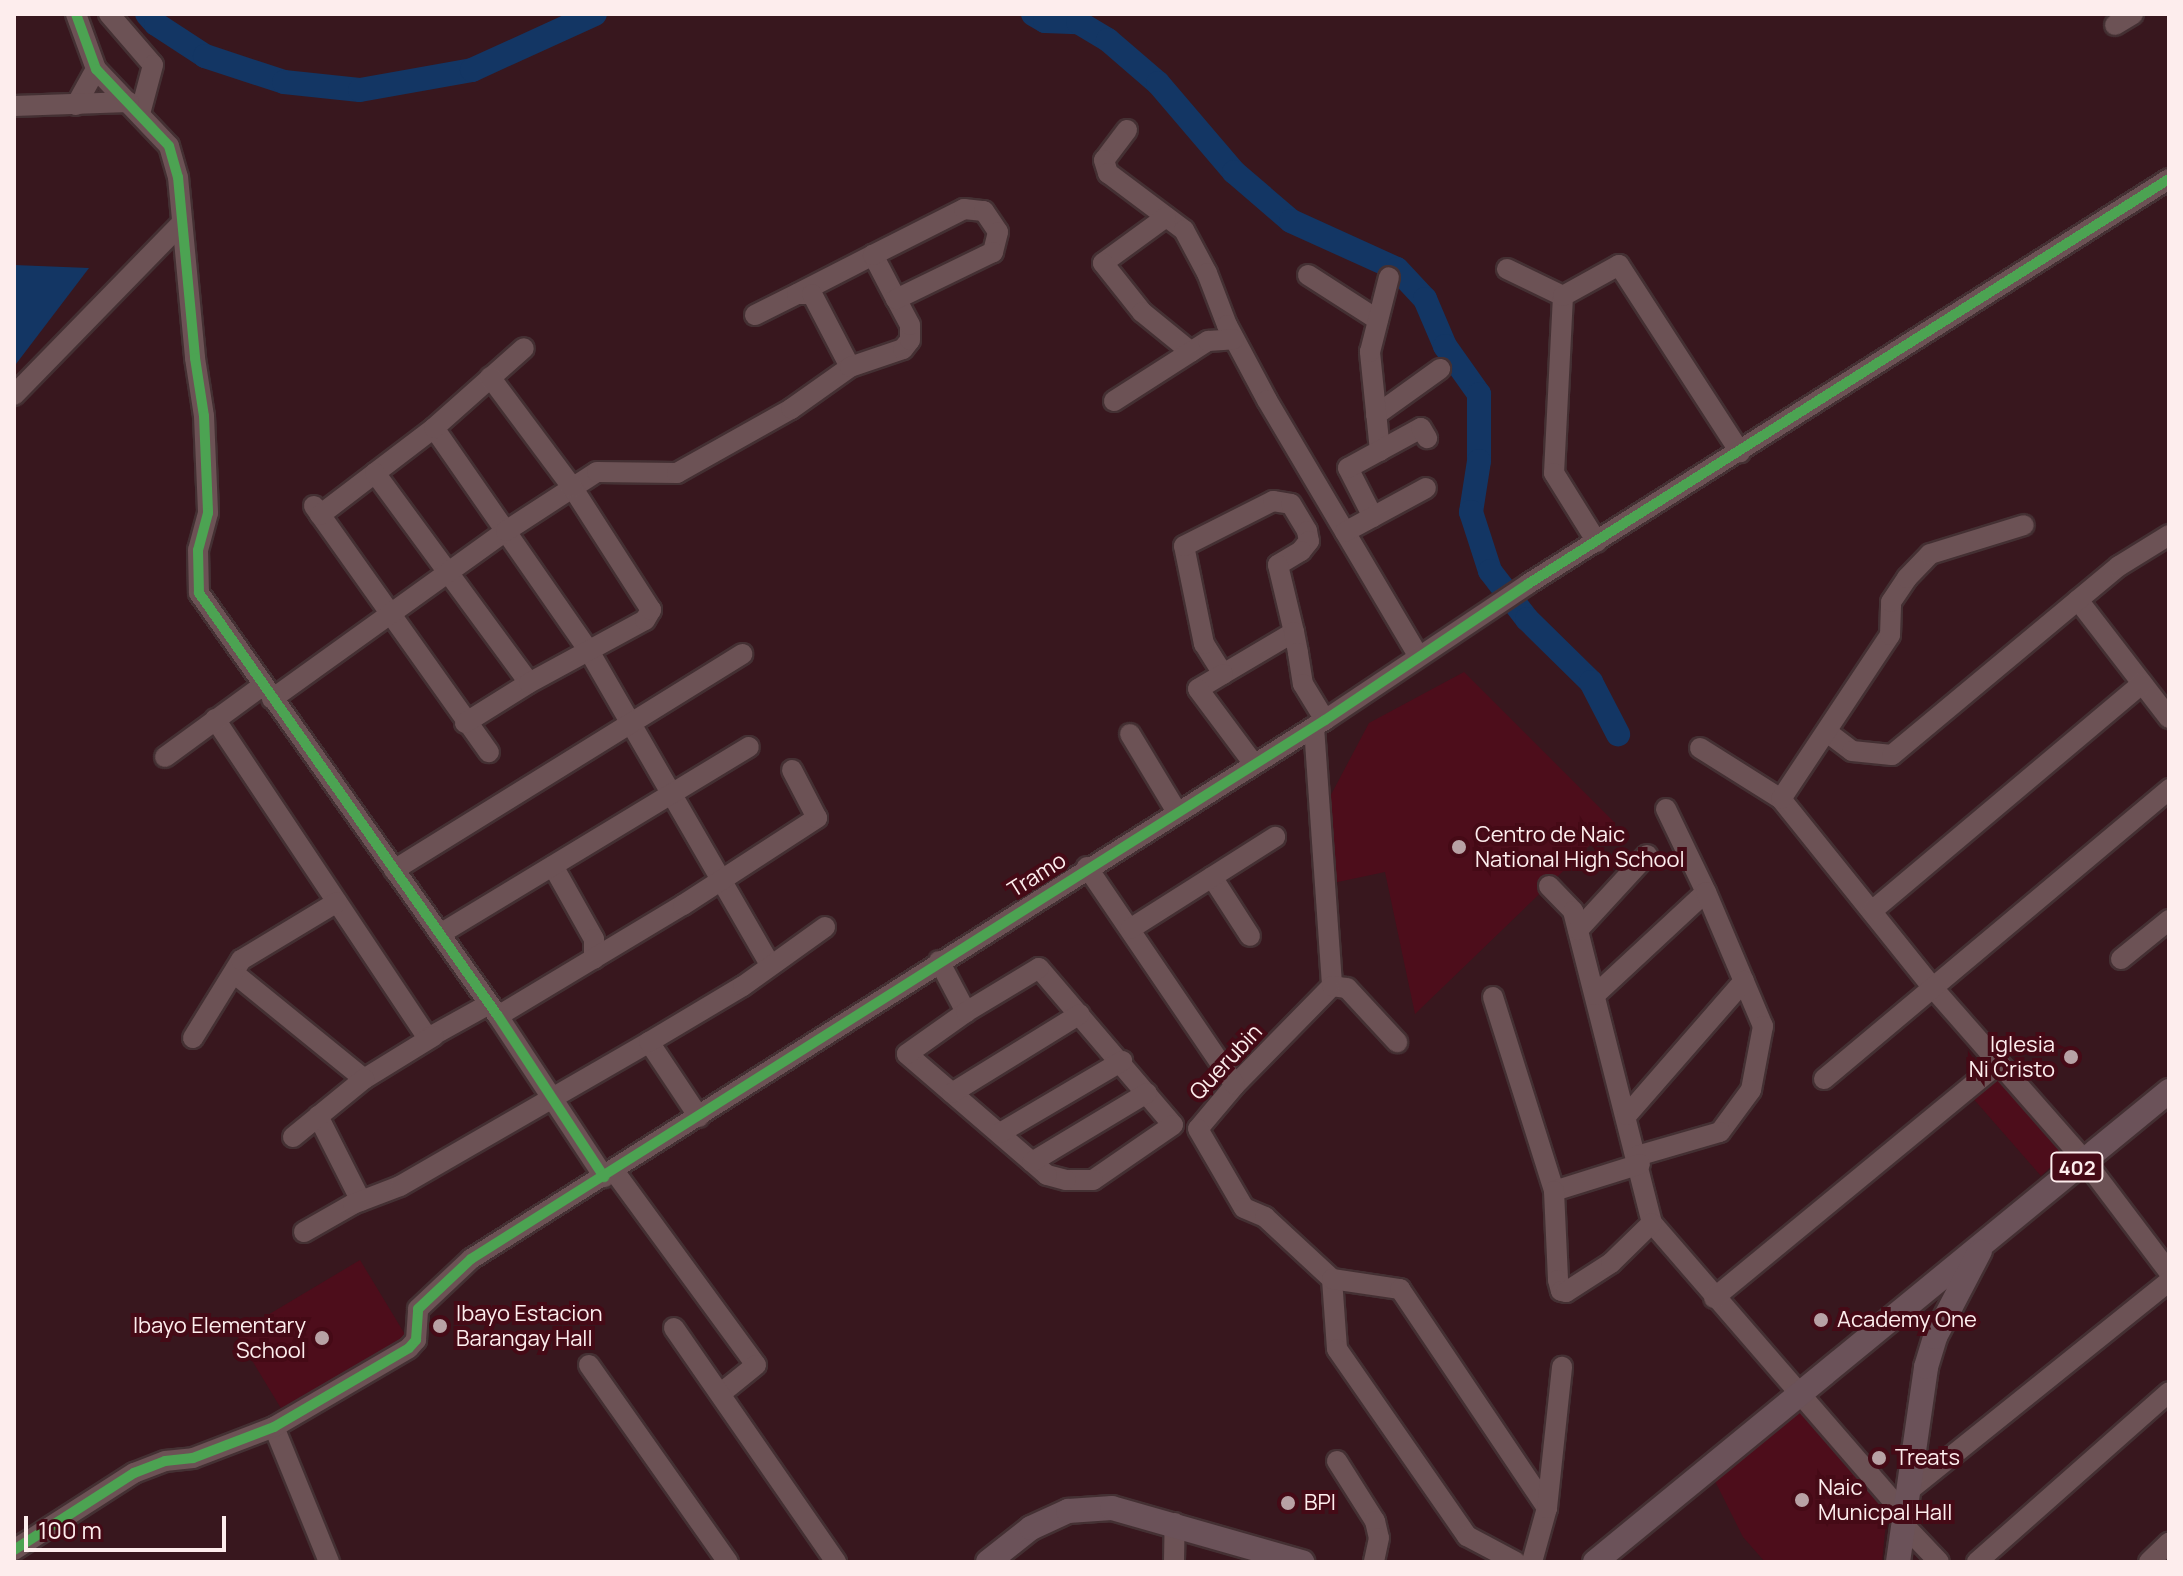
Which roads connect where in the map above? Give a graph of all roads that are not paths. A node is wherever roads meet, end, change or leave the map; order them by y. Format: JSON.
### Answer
{"nodes":[{"id":1,"x":76,"y":14,"type":"edge"},
{"id":2,"x":109,"y":14,"type":"edge"},
{"id":3,"x":2133,"y":14,"type":"edge"},
{"id":4,"x":2115,"y":25,"type":"dead end"},
{"id":5,"x":96,"y":69,"type":"junction"},
{"id":6,"x":76,"y":105,"type":"junction"},
{"id":7,"x":14,"y":106,"type":"edge"},
{"id":8,"x":134,"y":108,"type":"junction"},
{"id":9,"x":1127,"y":130,"type":"dead end"},
{"id":10,"x":2169,"y":179,"type":"edge"},
{"id":11,"x":1166,"y":217,"type":"junction"},
{"id":12,"x":181,"y":224,"type":"junction"},
{"id":13,"x":873,"y":255,"type":"junction"},
{"id":14,"x":1507,"y":269,"type":"dead end"},
{"id":15,"x":1308,"y":275,"type":"dead end"},
{"id":16,"x":1389,"y":277,"type":"dead end"},
{"id":17,"x":797,"y":294,"type":"junction"},
{"id":18,"x":1563,"y":296,"type":"junction"},
{"id":19,"x":896,"y":299,"type":"junction"},
{"id":20,"x":755,"y":315,"type":"dead end"},
{"id":21,"x":1378,"y":320,"type":"junction"},
{"id":22,"x":1234,"y":339,"type":"junction"},
{"id":23,"x":524,"y":348,"type":"dead end"},
{"id":24,"x":1191,"y":352,"type":"junction"},
{"id":25,"x":850,"y":367,"type":"junction"},
{"id":26,"x":1440,"y":369,"type":"dead end"},
{"id":27,"x":490,"y":377,"type":"junction"},
{"id":28,"x":14,"y":395,"type":"edge"},
{"id":29,"x":1114,"y":401,"type":"dead end"},
{"id":30,"x":1376,"y":415,"type":"junction"},
{"id":31,"x":434,"y":428,"type":"junction"},
{"id":32,"x":1427,"y":438,"type":"dead end"},
{"id":33,"x":1380,"y":451,"type":"junction"},
{"id":34,"x":1740,"y":452,"type":"junction"},
{"id":35,"x":375,"y":473,"type":"junction"},
{"id":36,"x":572,"y":487,"type":"junction"},
{"id":37,"x":1426,"y":488,"type":"dead end"},
{"id":38,"x":1373,"y":517,"type":"junction"},
{"id":39,"x":2024,"y":525,"type":"dead end"},
{"id":40,"x":506,"y":531,"type":"junction"},
{"id":41,"x":1345,"y":532,"type":"junction"},
{"id":42,"x":2169,"y":535,"type":"edge"},
{"id":43,"x":1597,"y":542,"type":"junction"},
{"id":44,"x":449,"y":573,"type":"junction"},
{"id":45,"x":2078,"y":600,"type":"junction"},
{"id":46,"x":390,"y":615,"type":"junction"},
{"id":47,"x":1294,"y":632,"type":"junction"},
{"id":48,"x":589,"y":651,"type":"junction"},
{"id":49,"x":742,"y":654,"type":"dead end"},
{"id":50,"x":1418,"y":655,"type":"junction"},
{"id":51,"x":1223,"y":674,"type":"junction"},
{"id":52,"x":529,"y":683,"type":"junction"},
{"id":53,"x":2142,"y":684,"type":"junction"},
{"id":54,"x":267,"y":692,"type":"junction"},
{"id":55,"x":2169,"y":718,"type":"edge"},
{"id":56,"x":215,"y":719,"type":"junction"},
{"id":57,"x":465,"y":723,"type":"junction"},
{"id":58,"x":631,"y":723,"type":"junction"},
{"id":59,"x":1320,"y":723,"type":"junction"},
{"id":60,"x":1827,"y":732,"type":"junction"},
{"id":61,"x":1130,"y":734,"type":"dead end"},
{"id":62,"x":749,"y":747,"type":"dead end"},
{"id":63,"x":1700,"y":748,"type":"dead end"},
{"id":64,"x":489,"y":752,"type":"dead end"},
{"id":65,"x":165,"y":757,"type":"dead end"},
{"id":66,"x":1254,"y":764,"type":"junction"},
{"id":67,"x":792,"y":770,"type":"dead end"},
{"id":68,"x":2169,"y":789,"type":"edge"},
{"id":69,"x":672,"y":794,"type":"junction"},
{"id":70,"x":1781,"y":799,"type":"junction"},
{"id":71,"x":1666,"y":809,"type":"dead end"},
{"id":72,"x":1177,"y":812,"type":"junction"},
{"id":73,"x":1275,"y":837,"type":"dead end"},
{"id":74,"x":1647,"y":855,"type":"dead end"},
{"id":75,"x":553,"y":866,"type":"junction"},
{"id":76,"x":1087,"y":867,"type":"junction"},
{"id":77,"x":394,"y":870,"type":"junction"},
{"id":78,"x":1212,"y":877,"type":"junction"},
{"id":79,"x":721,"y":880,"type":"junction"},
{"id":80,"x":1549,"y":886,"type":"dead end"},
{"id":81,"x":1706,"y":892,"type":"junction"},
{"id":82,"x":337,"y":902,"type":"junction"},
{"id":83,"x":1872,"y":911,"type":"junction"},
{"id":84,"x":2169,"y":920,"type":"edge"},
{"id":85,"x":825,"y":927,"type":"dead end"},
{"id":86,"x":1130,"y":929,"type":"junction"},
{"id":87,"x":1578,"y":930,"type":"junction"},
{"id":88,"x":440,"y":934,"type":"junction"},
{"id":89,"x":1250,"y":936,"type":"dead end"},
{"id":90,"x":594,"y":959,"type":"junction"},
{"id":91,"x":2121,"y":959,"type":"dead end"},
{"id":92,"x":939,"y":961,"type":"junction"},
{"id":93,"x":770,"y":964,"type":"junction"},
{"id":94,"x":235,"y":974,"type":"junction"},
{"id":95,"x":1744,"y":981,"type":"junction"},
{"id":96,"x":1332,"y":986,"type":"junction"},
{"id":97,"x":1933,"y":988,"type":"junction"},
{"id":98,"x":1595,"y":995,"type":"junction"},
{"id":99,"x":1493,"y":997,"type":"dead end"},
{"id":100,"x":494,"y":1010,"type":"junction"},
{"id":101,"x":966,"y":1012,"type":"junction"},
{"id":102,"x":1080,"y":1014,"type":"junction"},
{"id":103,"x":434,"y":1036,"type":"junction"},
{"id":104,"x":193,"y":1038,"type":"dead end"},
{"id":105,"x":649,"y":1042,"type":"junction"},
{"id":106,"x":1397,"y":1042,"type":"dead end"},
{"id":107,"x":1122,"y":1061,"type":"junction"},
{"id":108,"x":1999,"y":1063,"type":"junction"},
{"id":109,"x":364,"y":1079,"type":"junction"},
{"id":110,"x":1824,"y":1079,"type":"dead end"},
{"id":111,"x":1235,"y":1085,"type":"junction"},
{"id":112,"x":2169,"y":1091,"type":"edge"},
{"id":113,"x":952,"y":1093,"type":"junction"},
{"id":114,"x":1147,"y":1093,"type":"junction"},
{"id":115,"x":551,"y":1096,"type":"junction"},
{"id":116,"x":1627,"y":1115,"type":"junction"},
{"id":117,"x":318,"y":1116,"type":"junction"},
{"id":118,"x":699,"y":1117,"type":"junction"},
{"id":119,"x":1173,"y":1125,"type":"junction"},
{"id":120,"x":1198,"y":1129,"type":"junction"},
{"id":121,"x":1000,"y":1133,"type":"junction"},
{"id":122,"x":293,"y":1137,"type":"dead end"},
{"id":123,"x":1638,"y":1160,"type":"junction"},
{"id":124,"x":2085,"y":1161,"type":"junction"},
{"id":125,"x":1032,"y":1162,"type":"junction"},
{"id":126,"x":609,"y":1174,"type":"junction"},
{"id":127,"x":1554,"y":1191,"type":"junction"},
{"id":128,"x":361,"y":1201,"type":"junction"},
{"id":129,"x":1652,"y":1223,"type":"junction"},
{"id":130,"x":304,"y":1232,"type":"dead end"},
{"id":131,"x":1985,"y":1241,"type":"junction"},
{"id":132,"x":2169,"y":1272,"type":"edge"},
{"id":133,"x":1332,"y":1279,"type":"junction"},
{"id":134,"x":2169,"y":1281,"type":"edge"},
{"id":135,"x":1714,"y":1298,"type":"junction"},
{"id":136,"x":674,"y":1328,"type":"dead end"},
{"id":137,"x":589,"y":1365,"type":"dead end"},
{"id":138,"x":1562,"y":1367,"type":"dead end"},
{"id":139,"x":2169,"y":1392,"type":"edge"},
{"id":140,"x":720,"y":1394,"type":"junction"},
{"id":141,"x":1799,"y":1395,"type":"junction"},
{"id":142,"x":274,"y":1427,"type":"junction"},
{"id":143,"x":1337,"y":1461,"type":"dead end"},
{"id":144,"x":1547,"y":1508,"type":"junction"},
{"id":145,"x":1905,"y":1510,"type":"junction"},
{"id":146,"x":1175,"y":1523,"type":"junction"},
{"id":147,"x":2169,"y":1543,"type":"edge"},
{"id":148,"x":14,"y":1550,"type":"edge"},
{"id":149,"x":329,"y":1562,"type":"edge"},
{"id":150,"x":728,"y":1562,"type":"edge"},
{"id":151,"x":836,"y":1562,"type":"edge"},
{"id":152,"x":988,"y":1562,"type":"edge"},
{"id":153,"x":1174,"y":1562,"type":"edge"},
{"id":154,"x":1302,"y":1562,"type":"edge"},
{"id":155,"x":1374,"y":1562,"type":"edge"},
{"id":156,"x":1516,"y":1562,"type":"edge"},
{"id":157,"x":1532,"y":1562,"type":"edge"},
{"id":158,"x":1595,"y":1562,"type":"edge"},
{"id":159,"x":1898,"y":1562,"type":"edge"},
{"id":160,"x":1939,"y":1562,"type":"edge"},
{"id":161,"x":1977,"y":1562,"type":"edge"},
{"id":162,"x":2149,"y":1562,"type":"edge"}],
"edges":[{"from":1,"to":5,"type":"street"},
{"from":2,"to":8,"type":"street"},
{"from":3,"to":4,"type":"street"},
{"from":5,"to":6,"type":"street"},
{"from":5,"to":8,"type":"street"},
{"from":6,"to":7,"type":"street"},
{"from":6,"to":8,"type":"street"},
{"from":8,"to":12,"type":"street"},
{"from":9,"to":11,"type":"street"},
{"from":10,"to":34,"type":"street","name":"Tramo"},
{"from":11,"to":22,"type":"street"},
{"from":11,"to":24,"type":"street"},
{"from":12,"to":28,"type":"street"},
{"from":12,"to":54,"type":"street"},
{"from":13,"to":17,"type":"street"},
{"from":13,"to":19,"type":"street"},
{"from":13,"to":19,"type":"street"},
{"from":14,"to":18,"type":"street"},
{"from":15,"to":21,"type":"street"},
{"from":16,"to":21,"type":"street"},
{"from":17,"to":20,"type":"street"},
{"from":17,"to":25,"type":"street"},
{"from":18,"to":34,"type":"street"},
{"from":18,"to":43,"type":"street"},
{"from":19,"to":25,"type":"street"},
{"from":21,"to":30,"type":"street"},
{"from":22,"to":24,"type":"street"},
{"from":22,"to":41,"type":"street"},
{"from":23,"to":27,"type":"street"},
{"from":24,"to":29,"type":"street"},
{"from":25,"to":36,"type":"street"},
{"from":26,"to":30,"type":"street"},
{"from":27,"to":31,"type":"street"},
{"from":27,"to":36,"type":"street"},
{"from":30,"to":33,"type":"street"},
{"from":31,"to":35,"type":"street"},
{"from":31,"to":40,"type":"street"},
{"from":32,"to":33,"type":"street"},
{"from":33,"to":38,"type":"street"},
{"from":34,"to":43,"type":"street","name":"Tramo"},
{"from":35,"to":44,"type":"street"},
{"from":35,"to":46,"type":"street"},
{"from":36,"to":40,"type":"street"},
{"from":36,"to":48,"type":"street"},
{"from":37,"to":38,"type":"street"},
{"from":38,"to":41,"type":"street"},
{"from":39,"to":60,"type":"street"},
{"from":40,"to":44,"type":"street"},
{"from":40,"to":48,"type":"street"},
{"from":41,"to":50,"type":"street"},
{"from":42,"to":45,"type":"street"},
{"from":43,"to":50,"type":"street","name":"Tramo"},
{"from":44,"to":46,"type":"street"},
{"from":44,"to":52,"type":"street"},
{"from":45,"to":53,"type":"street"},
{"from":45,"to":60,"type":"street"},
{"from":46,"to":54,"type":"street"},
{"from":46,"to":57,"type":"street"},
{"from":47,"to":51,"type":"street"},
{"from":47,"to":51,"type":"street"},
{"from":47,"to":59,"type":"street"},
{"from":48,"to":52,"type":"street"},
{"from":48,"to":58,"type":"street"},
{"from":49,"to":58,"type":"street"},
{"from":50,"to":59,"type":"street","name":"Tramo"},
{"from":51,"to":66,"type":"street"},
{"from":52,"to":57,"type":"street"},
{"from":53,"to":55,"type":"street"},
{"from":53,"to":83,"type":"street"},
{"from":54,"to":56,"type":"street"},
{"from":54,"to":77,"type":"street"},
{"from":56,"to":65,"type":"street"},
{"from":56,"to":82,"type":"street"},
{"from":57,"to":64,"type":"street"},
{"from":58,"to":69,"type":"street"},
{"from":58,"to":77,"type":"street"},
{"from":59,"to":66,"type":"street","name":"Tramo"},
{"from":59,"to":96,"type":"street"},
{"from":60,"to":70,"type":"street"},
{"from":61,"to":72,"type":"street"},
{"from":62,"to":69,"type":"street"},
{"from":63,"to":70,"type":"street"},
{"from":66,"to":72,"type":"street","name":"Tramo"},
{"from":67,"to":79,"type":"street"},
{"from":68,"to":97,"type":"street"},
{"from":69,"to":75,"type":"street"},
{"from":69,"to":79,"type":"street"},
{"from":70,"to":83,"type":"street"},
{"from":71,"to":81,"type":"street"},
{"from":72,"to":76,"type":"street","name":"Tramo"},
{"from":73,"to":78,"type":"street"},
{"from":74,"to":87,"type":"street"},
{"from":75,"to":88,"type":"street"},
{"from":75,"to":90,"type":"street"},
{"from":76,"to":86,"type":"street"},
{"from":76,"to":92,"type":"street","name":"Tramo"},
{"from":77,"to":88,"type":"street"},
{"from":78,"to":86,"type":"street"},
{"from":78,"to":89,"type":"street"},
{"from":79,"to":90,"type":"street"},
{"from":79,"to":93,"type":"street"},
{"from":80,"to":87,"type":"street"},
{"from":81,"to":95,"type":"street"},
{"from":81,"to":98,"type":"street"},
{"from":82,"to":94,"type":"street"},
{"from":82,"to":103,"type":"street"},
{"from":83,"to":97,"type":"street"},
{"from":84,"to":91,"type":"street"},
{"from":85,"to":93,"type":"street"},
{"from":86,"to":111,"type":"street"},
{"from":87,"to":98,"type":"street"},
{"from":88,"to":100,"type":"street"},
{"from":90,"to":100,"type":"street"},
{"from":92,"to":101,"type":"street"},
{"from":92,"to":118,"type":"street","name":"Tramo"},
{"from":93,"to":105,"type":"street"},
{"from":94,"to":104,"type":"street"},
{"from":94,"to":109,"type":"street"},
{"from":95,"to":116,"type":"street"},
{"from":95,"to":123,"type":"street"},
{"from":96,"to":106,"type":"street"},
{"from":96,"to":111,"type":"street","name":"Querubin"},
{"from":97,"to":108,"type":"street"},
{"from":97,"to":110,"type":"street"},
{"from":98,"to":116,"type":"street"},
{"from":99,"to":127,"type":"street"},
{"from":100,"to":103,"type":"street"},
{"from":100,"to":115,"type":"street"},
{"from":101,"to":102,"type":"street"},
{"from":101,"to":113,"type":"street"},
{"from":102,"to":107,"type":"street"},
{"from":102,"to":113,"type":"street"},
{"from":103,"to":109,"type":"street"},
{"from":105,"to":115,"type":"street"},
{"from":105,"to":118,"type":"street"},
{"from":107,"to":114,"type":"street"},
{"from":107,"to":121,"type":"street"},
{"from":108,"to":124,"type":"street"},
{"from":108,"to":135,"type":"street"},
{"from":109,"to":117,"type":"street"},
{"from":111,"to":120,"type":"street","name":"Querubin"},
{"from":112,"to":124,"type":"main road","number":"402"},
{"from":113,"to":121,"type":"street"},
{"from":114,"to":119,"type":"street"},
{"from":114,"to":125,"type":"street"},
{"from":115,"to":126,"type":"street"},
{"from":115,"to":128,"type":"street"},
{"from":116,"to":123,"type":"street"},
{"from":117,"to":122,"type":"street"},
{"from":117,"to":128,"type":"street"},
{"from":118,"to":126,"type":"street","name":"Tramo"},
{"from":119,"to":120,"type":"street"},
{"from":119,"to":125,"type":"street"},
{"from":120,"to":133,"type":"street","name":"Querubin"},
{"from":121,"to":125,"type":"street"},
{"from":123,"to":127,"type":"street"},
{"from":123,"to":129,"type":"street"},
{"from":124,"to":131,"type":"main road","number":"402"},
{"from":124,"to":132,"type":"street"},
{"from":126,"to":140,"type":"street"},
{"from":126,"to":142,"type":"street","name":"Tramo"},
{"from":127,"to":129,"type":"street"},
{"from":128,"to":130,"type":"street"},
{"from":129,"to":135,"type":"street"},
{"from":131,"to":141,"type":"main road","number":"402"},
{"from":131,"to":145,"type":"main road"},
{"from":133,"to":144,"type":"street"},
{"from":133,"to":156,"type":"street"},
{"from":134,"to":145,"type":"street"},
{"from":135,"to":141,"type":"street"},
{"from":136,"to":140,"type":"street"},
{"from":137,"to":150,"type":"street"},
{"from":138,"to":144,"type":"street"},
{"from":139,"to":161,"type":"street"},
{"from":140,"to":151,"type":"street"},
{"from":141,"to":145,"type":"street"},
{"from":141,"to":158,"type":"main road","number":"402"},
{"from":142,"to":148,"type":"street","name":"Tramo"},
{"from":142,"to":149,"type":"street"},
{"from":143,"to":155,"type":"street"},
{"from":144,"to":157,"type":"street"},
{"from":145,"to":159,"type":"main road"},
{"from":145,"to":160,"type":"street"},
{"from":146,"to":152,"type":"main road"},
{"from":146,"to":153,"type":"street"},
{"from":146,"to":154,"type":"main road"},
{"from":147,"to":162,"type":"street"}]}
